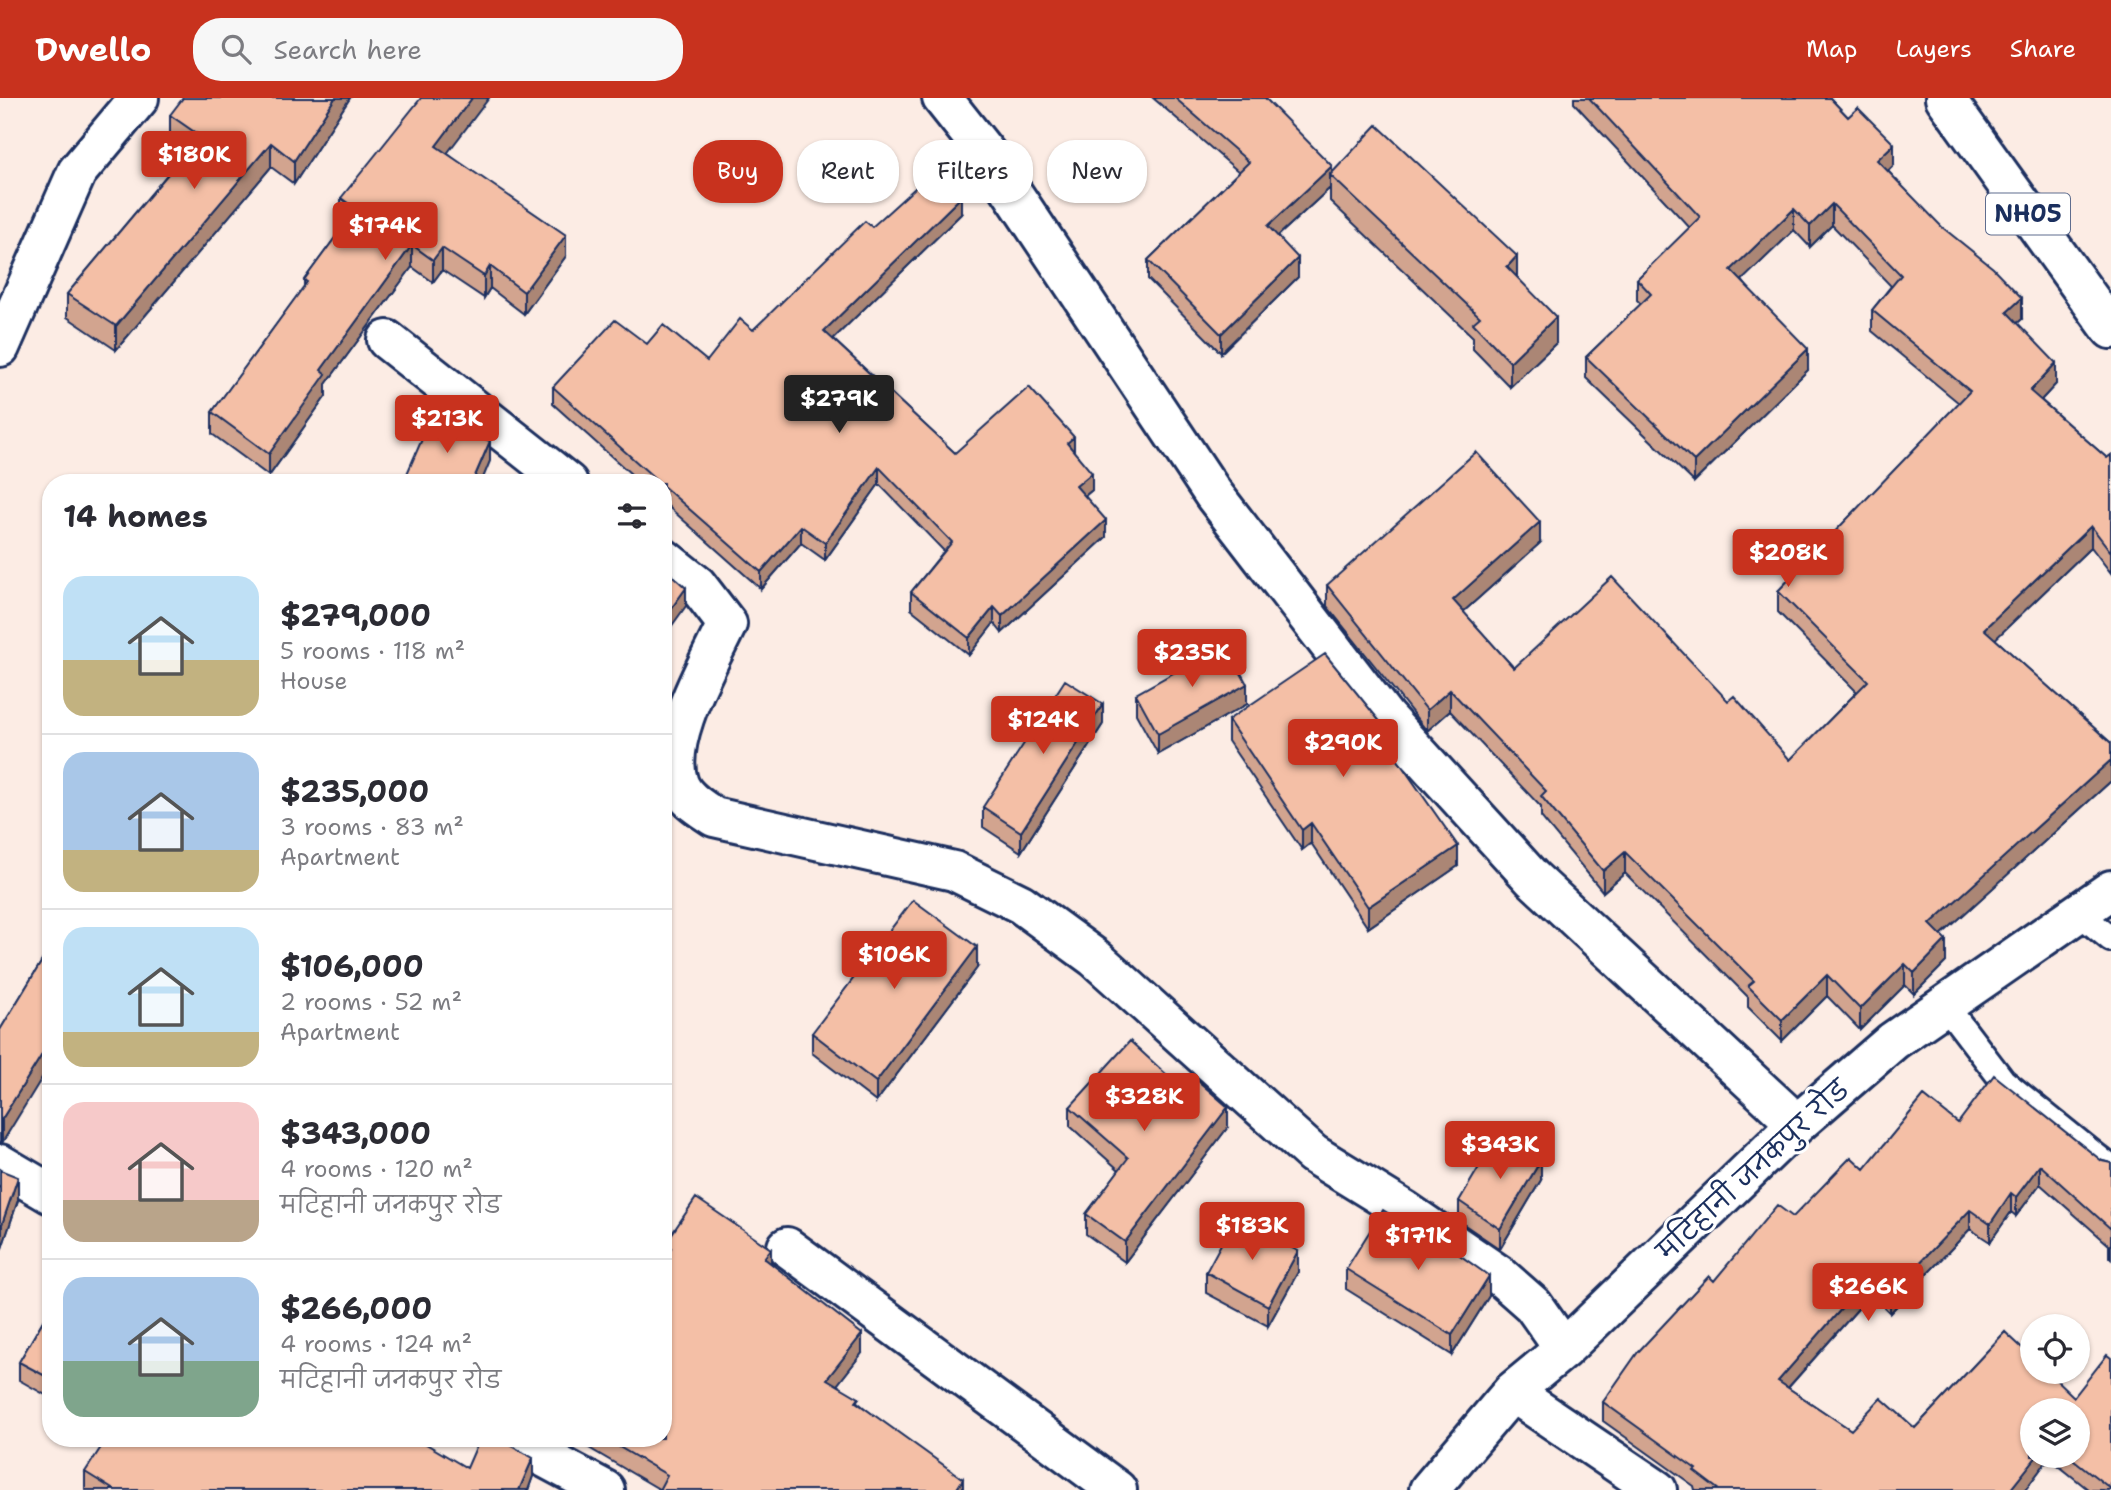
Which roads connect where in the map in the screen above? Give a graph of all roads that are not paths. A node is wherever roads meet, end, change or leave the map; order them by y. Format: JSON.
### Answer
{"nodes":[{"id":1,"x":139,"y":98,"type":"edge"},
{"id":2,"x":942,"y":98,"type":"edge"},
{"id":3,"x":1945,"y":98,"type":"edge"},
{"id":4,"x":2111,"y":329,"type":"edge"},
{"id":5,"x":387,"y":340,"type":"dead end"},
{"id":6,"x":0,"y":347,"type":"edge"},
{"id":7,"x":557,"y":474,"type":"edge"},
{"id":8,"x":672,"y":565,"type":"edge"},
{"id":9,"x":2111,"y":890,"type":"edge"},
{"id":10,"x":2079,"y":913,"type":"junction"},
{"id":11,"x":2111,"y":939,"type":"edge"},
{"id":12,"x":1945,"y":1005,"type":"junction"},
{"id":13,"x":1797,"y":1124,"type":"junction"},
{"id":14,"x":0,"y":1164,"type":"edge"},
{"id":15,"x":2111,"y":1168,"type":"edge"},
{"id":16,"x":42,"y":1189,"type":"edge"},
{"id":17,"x":788,"y":1247,"type":"dead end"},
{"id":18,"x":1564,"y":1349,"type":"junction"},
{"id":19,"x":1512,"y":1392,"type":"junction"},
{"id":20,"x":525,"y":1447,"type":"edge"},
{"id":21,"x":606,"y":1490,"type":"edge"},
{"id":22,"x":1117,"y":1490,"type":"edge"},
{"id":23,"x":1429,"y":1490,"type":"edge"},
{"id":24,"x":1657,"y":1490,"type":"edge"}],
"edges":[{"from":1,"to":6,"type":"street"},
{"from":2,"to":13,"type":"street"},
{"from":3,"to":4,"type":"street","number":"NH05"},
{"from":5,"to":7,"type":"street"},
{"from":8,"to":18,"type":"street"},
{"from":9,"to":10,"type":"street","name":"मटिहानी जनकपुर रोड"},
{"from":10,"to":11,"type":"lane"},
{"from":10,"to":12,"type":"street","name":"मटिहानी जनकपुर रोड"},
{"from":12,"to":13,"type":"street","name":"मटिहानी जनकपुर रोड"},
{"from":12,"to":15,"type":"lane"},
{"from":13,"to":18,"type":"street","name":"मटिहानी जनकपुर रोड"},
{"from":14,"to":16,"type":"street"},
{"from":17,"to":22,"type":"street"},
{"from":18,"to":19,"type":"street","name":"मटिहानी जनकपुर रोड"},
{"from":19,"to":23,"type":"street","name":"मटिहानी जनकपुर रोड"},
{"from":19,"to":24,"type":"street"},
{"from":20,"to":21,"type":"street"}]}
